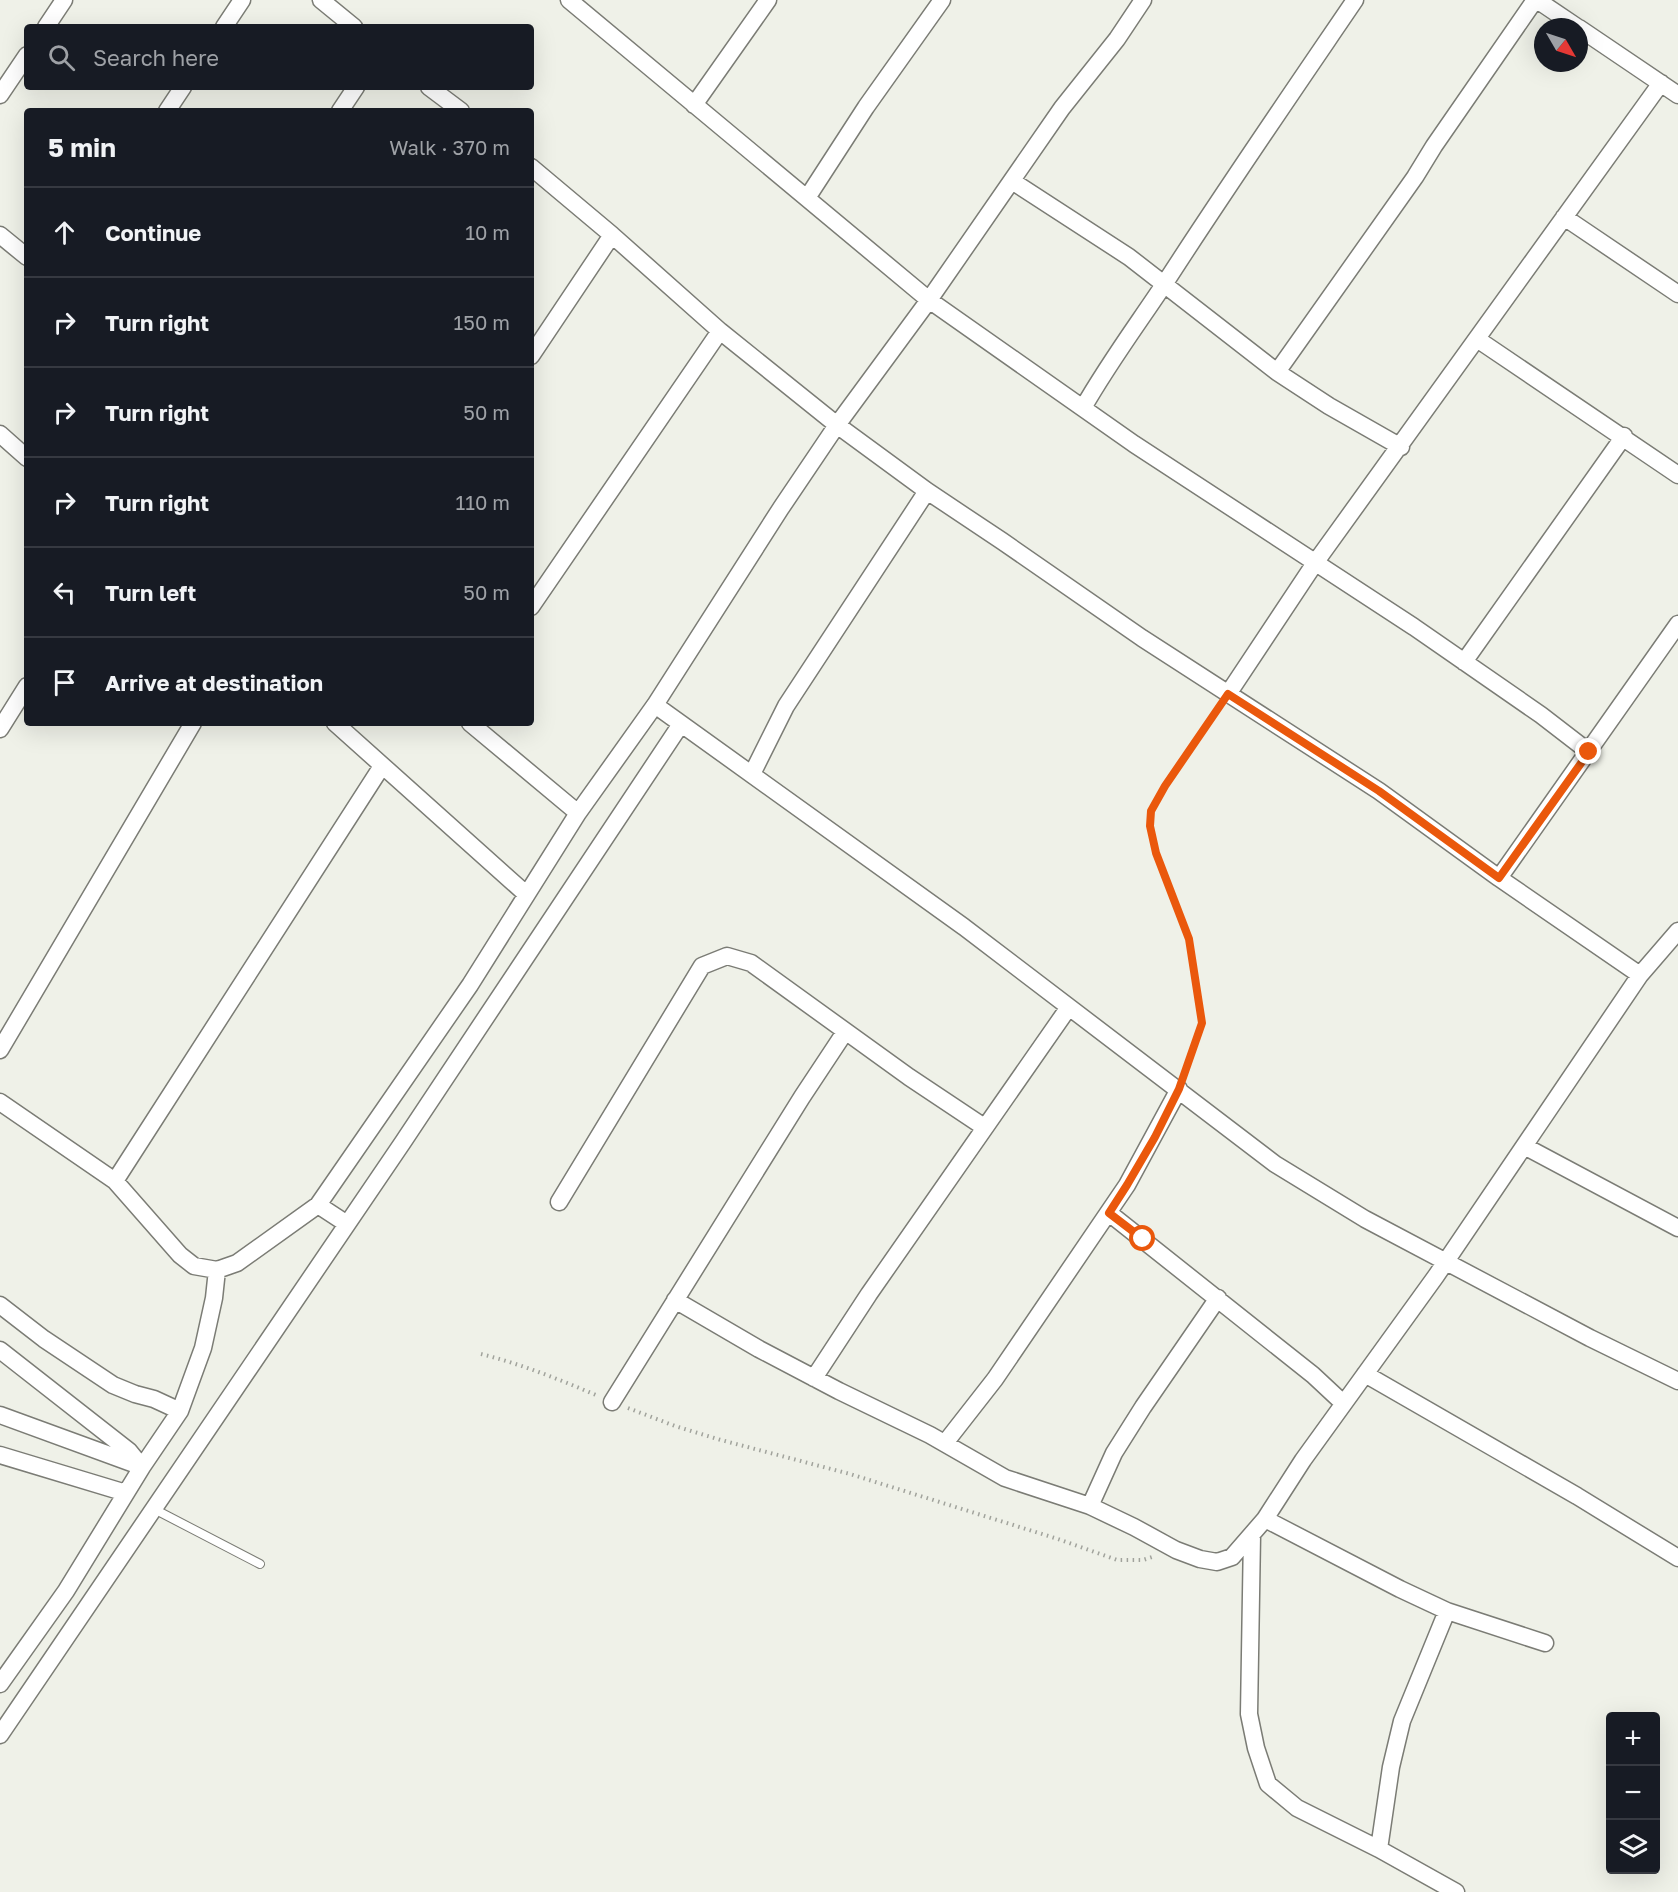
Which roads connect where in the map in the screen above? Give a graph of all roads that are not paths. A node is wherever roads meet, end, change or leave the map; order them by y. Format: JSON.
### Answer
{"nodes":[{"id":1,"x":64,"y":0,"type":"edge"},
{"id":2,"x":242,"y":0,"type":"edge"},
{"id":3,"x":321,"y":0,"type":"edge"},
{"id":4,"x":768,"y":0,"type":"edge"},
{"id":5,"x":942,"y":0,"type":"edge"},
{"id":6,"x":1143,"y":0,"type":"edge"},
{"id":7,"x":1355,"y":0,"type":"edge"},
{"id":8,"x":1536,"y":0,"type":"edge"},
{"id":9,"x":578,"y":3,"type":"edge"},
{"id":10,"x":1563,"y":18,"type":"edge"},
{"id":11,"x":48,"y":24,"type":"edge"},
{"id":12,"x":226,"y":24,"type":"edge"},
{"id":13,"x":350,"y":24,"type":"edge"},
{"id":14,"x":1588,"y":35,"type":"edge"},
{"id":15,"x":24,"y":59,"type":"edge"},
{"id":16,"x":1661,"y":83,"type":"junction"},
{"id":17,"x":181,"y":90,"type":"edge"},
{"id":18,"x":354,"y":90,"type":"edge"},
{"id":19,"x":433,"y":90,"type":"edge"},
{"id":20,"x":0,"y":95,"type":"edge"},
{"id":21,"x":1678,"y":95,"type":"edge"},
{"id":22,"x":694,"y":105,"type":"junction"},
{"id":23,"x":169,"y":108,"type":"edge"},
{"id":24,"x":342,"y":108,"type":"edge"},
{"id":25,"x":456,"y":108,"type":"edge"},
{"id":26,"x":534,"y":170,"type":"edge"},
{"id":27,"x":1012,"y":180,"type":"junction"},
{"id":28,"x":807,"y":198,"type":"junction"},
{"id":29,"x":1564,"y":217,"type":"junction"},
{"id":30,"x":612,"y":235,"type":"junction"},
{"id":31,"x":0,"y":236,"type":"edge"},
{"id":32,"x":24,"y":255,"type":"edge"},
{"id":33,"x":1164,"y":284,"type":"junction"},
{"id":34,"x":1678,"y":294,"type":"edge"},
{"id":35,"x":929,"y":300,"type":"junction"},
{"id":36,"x":720,"y":331,"type":"junction"},
{"id":37,"x":1477,"y":339,"type":"junction"},
{"id":38,"x":534,"y":352,"type":"edge"},
{"id":39,"x":1276,"y":372,"type":"junction"},
{"id":40,"x":1083,"y":408,"type":"junction"},
{"id":41,"x":837,"y":425,"type":"junction"},
{"id":42,"x":0,"y":434,"type":"edge"},
{"id":43,"x":1624,"y":436,"type":"junction"},
{"id":44,"x":1401,"y":447,"type":"junction"},
{"id":45,"x":24,"y":455,"type":"edge"},
{"id":46,"x":1678,"y":475,"type":"edge"},
{"id":47,"x":927,"y":491,"type":"junction"},
{"id":48,"x":1316,"y":563,"type":"junction"},
{"id":49,"x":534,"y":603,"type":"edge"},
{"id":50,"x":1678,"y":624,"type":"edge"},
{"id":51,"x":1464,"y":662,"type":"junction"},
{"id":52,"x":24,"y":691,"type":"edge"},
{"id":53,"x":1228,"y":694,"type":"junction"},
{"id":54,"x":655,"y":705,"type":"junction"},
{"id":55,"x":681,"y":724,"type":"junction"},
{"id":56,"x":191,"y":726,"type":"edge"},
{"id":57,"x":338,"y":726,"type":"edge"},
{"id":58,"x":474,"y":726,"type":"edge"},
{"id":59,"x":0,"y":729,"type":"edge"},
{"id":60,"x":1589,"y":752,"type":"junction"},
{"id":61,"x":382,"y":765,"type":"junction"},
{"id":62,"x":752,"y":774,"type":"junction"},
{"id":63,"x":578,"y":813,"type":"junction"},
{"id":64,"x":1499,"y":878,"type":"junction"},
{"id":65,"x":526,"y":894,"type":"junction"},
{"id":66,"x":1678,"y":931,"type":"edge"},
{"id":67,"x":1640,"y":975,"type":"junction"},
{"id":68,"x":1069,"y":1007,"type":"junction"},
{"id":69,"x":845,"y":1032,"type":"junction"},
{"id":70,"x":0,"y":1050,"type":"edge"},
{"id":71,"x":1179,"y":1089,"type":"junction"},
{"id":72,"x":0,"y":1102,"type":"edge"},
{"id":73,"x":984,"y":1127,"type":"junction"},
{"id":74,"x":1524,"y":1146,"type":"junction"},
{"id":75,"x":115,"y":1181,"type":"junction"},
{"id":76,"x":559,"y":1202,"type":"dead end"},
{"id":77,"x":318,"y":1205,"type":"junction"},
{"id":78,"x":1109,"y":1213,"type":"junction"},
{"id":79,"x":347,"y":1224,"type":"junction"},
{"id":80,"x":1678,"y":1228,"type":"edge"},
{"id":81,"x":1446,"y":1262,"type":"junction"},
{"id":82,"x":217,"y":1270,"type":"junction"},
{"id":83,"x":1218,"y":1298,"type":"junction"},
{"id":84,"x":675,"y":1300,"type":"junction"},
{"id":85,"x":0,"y":1305,"type":"edge"},
{"id":86,"x":0,"y":1350,"type":"edge"},
{"id":87,"x":1365,"y":1374,"type":"junction"},
{"id":88,"x":814,"y":1378,"type":"junction"},
{"id":89,"x":1678,"y":1381,"type":"edge"},
{"id":90,"x":612,"y":1401,"type":"road end"},
{"id":91,"x":1343,"y":1403,"type":"junction"},
{"id":92,"x":180,"y":1411,"type":"junction"},
{"id":93,"x":0,"y":1415,"type":"edge"},
{"id":94,"x":945,"y":1443,"type":"junction"},
{"id":95,"x":0,"y":1455,"type":"edge"},
{"id":96,"x":142,"y":1467,"type":"junction"},
{"id":97,"x":126,"y":1493,"type":"junction"},
{"id":98,"x":1090,"y":1506,"type":"junction"},
{"id":99,"x":154,"y":1509,"type":"junction"},
{"id":100,"x":1265,"y":1519,"type":"junction"},
{"id":101,"x":1252,"y":1534,"type":"junction"},
{"id":102,"x":1678,"y":1558,"type":"edge"},
{"id":103,"x":260,"y":1564,"type":"dead end"},
{"id":104,"x":1447,"y":1611,"type":"junction"},
{"id":105,"x":1545,"y":1643,"type":"dead end"},
{"id":106,"x":0,"y":1684,"type":"edge"},
{"id":107,"x":0,"y":1736,"type":"edge"},
{"id":108,"x":1379,"y":1849,"type":"junction"},
{"id":109,"x":1456,"y":1892,"type":"edge"}],
"edges":[{"from":1,"to":11,"type":"street"},
{"from":2,"to":12,"type":"street"},
{"from":3,"to":13,"type":"street"},
{"from":4,"to":22,"type":"street"},
{"from":5,"to":28,"type":"street"},
{"from":6,"to":27,"type":"street"},
{"from":7,"to":33,"type":"street"},
{"from":8,"to":10,"type":"street"},
{"from":8,"to":39,"type":"street"},
{"from":9,"to":22,"type":"street"},
{"from":14,"to":16,"type":"street"},
{"from":15,"to":20,"type":"street"},
{"from":16,"to":21,"type":"street"},
{"from":16,"to":29,"type":"street"},
{"from":17,"to":23,"type":"street"},
{"from":18,"to":24,"type":"street"},
{"from":19,"to":25,"type":"street"},
{"from":22,"to":28,"type":"street"},
{"from":26,"to":30,"type":"street"},
{"from":27,"to":33,"type":"street"},
{"from":27,"to":35,"type":"street"},
{"from":28,"to":35,"type":"street"},
{"from":29,"to":34,"type":"street"},
{"from":29,"to":37,"type":"street"},
{"from":30,"to":36,"type":"street"},
{"from":30,"to":38,"type":"street"},
{"from":31,"to":32,"type":"street"},
{"from":33,"to":39,"type":"street"},
{"from":33,"to":40,"type":"street"},
{"from":35,"to":40,"type":"street"},
{"from":35,"to":41,"type":"street"},
{"from":36,"to":41,"type":"street"},
{"from":36,"to":49,"type":"street"},
{"from":37,"to":43,"type":"street"},
{"from":37,"to":44,"type":"street"},
{"from":39,"to":44,"type":"street"},
{"from":40,"to":48,"type":"street"},
{"from":41,"to":47,"type":"street"},
{"from":41,"to":54,"type":"street"},
{"from":42,"to":45,"type":"street"},
{"from":43,"to":46,"type":"street"},
{"from":43,"to":51,"type":"street"},
{"from":44,"to":48,"type":"street"},
{"from":47,"to":53,"type":"street"},
{"from":47,"to":62,"type":"street"},
{"from":48,"to":51,"type":"street"},
{"from":48,"to":53,"type":"street"},
{"from":50,"to":60,"type":"street"},
{"from":51,"to":60,"type":"street"},
{"from":52,"to":59,"type":"street"},
{"from":53,"to":64,"type":"street"},
{"from":54,"to":55,"type":"street"},
{"from":54,"to":63,"type":"street"},
{"from":55,"to":62,"type":"street"},
{"from":55,"to":79,"type":"street"},
{"from":56,"to":70,"type":"street"},
{"from":57,"to":61,"type":"street"},
{"from":58,"to":63,"type":"street"},
{"from":60,"to":64,"type":"street"},
{"from":61,"to":65,"type":"street"},
{"from":61,"to":75,"type":"street"},
{"from":62,"to":68,"type":"street"},
{"from":63,"to":65,"type":"street"},
{"from":64,"to":67,"type":"street"},
{"from":65,"to":77,"type":"street"},
{"from":66,"to":67,"type":"street"},
{"from":67,"to":74,"type":"street"},
{"from":68,"to":71,"type":"street"},
{"from":68,"to":73,"type":"street"},
{"from":69,"to":73,"type":"street"},
{"from":69,"to":76,"type":"street"},
{"from":69,"to":84,"type":"street"},
{"from":71,"to":78,"type":"street"},
{"from":71,"to":81,"type":"street"},
{"from":72,"to":75,"type":"street"},
{"from":73,"to":88,"type":"street"},
{"from":74,"to":80,"type":"street"},
{"from":74,"to":81,"type":"street"},
{"from":75,"to":82,"type":"street"},
{"from":77,"to":79,"type":"street"},
{"from":77,"to":82,"type":"street"},
{"from":78,"to":83,"type":"street"},
{"from":78,"to":94,"type":"street"},
{"from":79,"to":99,"type":"street"},
{"from":81,"to":87,"type":"street"},
{"from":81,"to":89,"type":"street"},
{"from":82,"to":92,"type":"street"},
{"from":83,"to":91,"type":"street"},
{"from":83,"to":98,"type":"street"},
{"from":84,"to":88,"type":"street"},
{"from":84,"to":90,"type":"street"},
{"from":85,"to":92,"type":"street"},
{"from":86,"to":96,"type":"street"},
{"from":87,"to":91,"type":"street"},
{"from":87,"to":102,"type":"street"},
{"from":88,"to":94,"type":"street"},
{"from":91,"to":100,"type":"street"},
{"from":92,"to":96,"type":"street"},
{"from":93,"to":96,"type":"street"},
{"from":94,"to":98,"type":"street"},
{"from":95,"to":97,"type":"street"},
{"from":96,"to":97,"type":"street"},
{"from":97,"to":106,"type":"street"},
{"from":98,"to":101,"type":"street"},
{"from":99,"to":103,"type":"lane"},
{"from":99,"to":107,"type":"street"},
{"from":100,"to":101,"type":"street"},
{"from":100,"to":104,"type":"street"},
{"from":101,"to":108,"type":"street"},
{"from":104,"to":105,"type":"street"},
{"from":104,"to":108,"type":"street"},
{"from":108,"to":109,"type":"street"}]}
